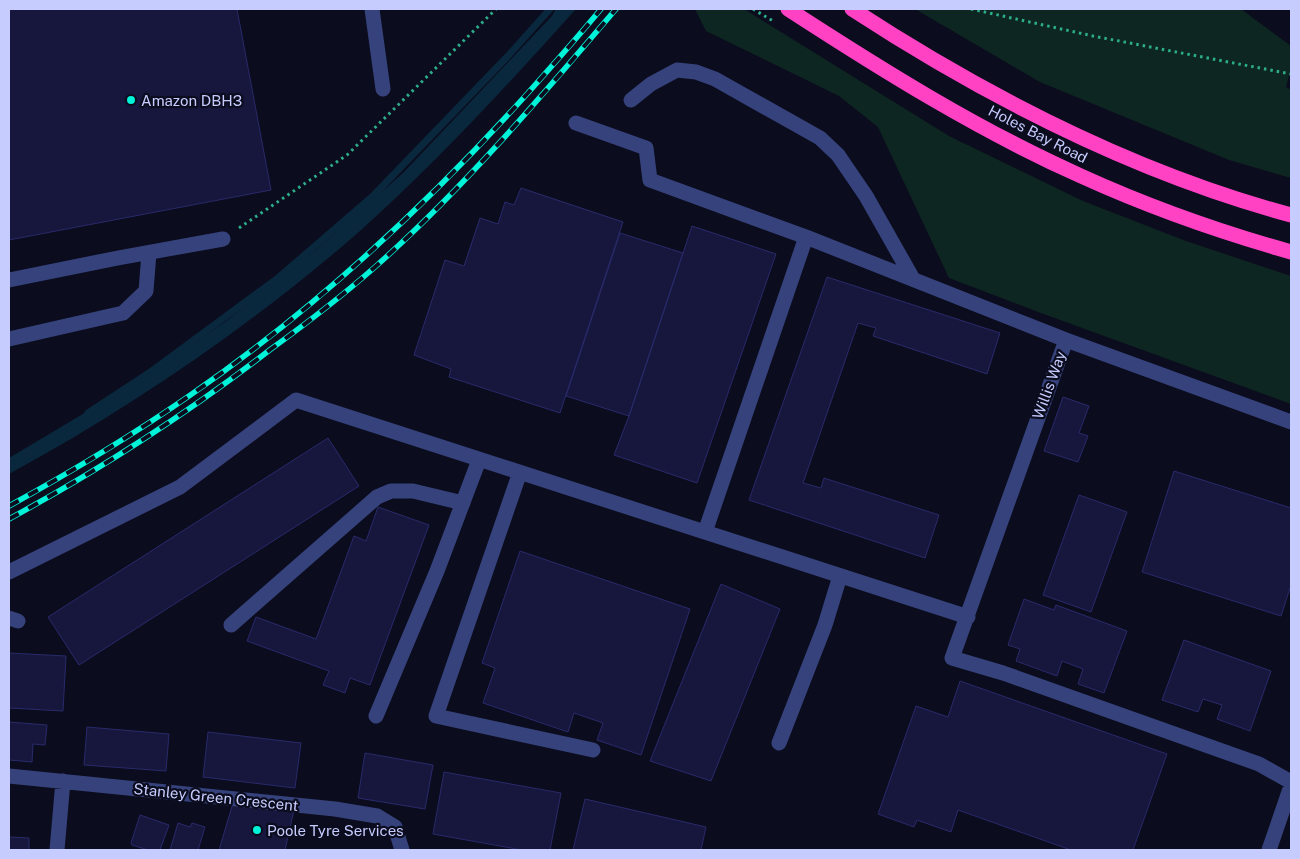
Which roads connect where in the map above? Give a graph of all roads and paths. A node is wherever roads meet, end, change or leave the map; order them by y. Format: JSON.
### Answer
{"nodes":[{"id":1,"x":372,"y":9,"type":"edge"},
{"id":2,"x":496,"y":9,"type":"edge"},
{"id":3,"x":788,"y":9,"type":"edge"},
{"id":4,"x":852,"y":9,"type":"edge"},
{"id":5,"x":971,"y":9,"type":"edge"},
{"id":6,"x":1291,"y":74,"type":"edge"},
{"id":7,"x":383,"y":89,"type":"dead end"},
{"id":8,"x":631,"y":100,"type":"dead end"},
{"id":9,"x":576,"y":123,"type":"dead end"},
{"id":10,"x":1291,"y":215,"type":"edge"},
{"id":11,"x":806,"y":237,"type":"junction"},
{"id":12,"x":223,"y":239,"type":"joint"},
{"id":13,"x":149,"y":252,"type":"junction"},
{"id":14,"x":1291,"y":252,"type":"edge"},
{"id":15,"x":912,"y":279,"type":"junction"},
{"id":16,"x":9,"y":280,"type":"edge"},
{"id":17,"x":9,"y":340,"type":"edge"},
{"id":18,"x":1066,"y":340,"type":"junction"},
{"id":19,"x":1291,"y":422,"type":"edge"},
{"id":20,"x":479,"y":460,"type":"junction"},
{"id":21,"x":520,"y":472,"type":"junction"},
{"id":22,"x":463,"y":503,"type":"junction"},
{"id":23,"x":705,"y":532,"type":"junction"},
{"id":24,"x":9,"y":572,"type":"edge"},
{"id":25,"x":840,"y":576,"type":"junction"},
{"id":26,"x":968,"y":617,"type":"junction"},
{"id":27,"x":231,"y":624,"type":"dead end"},
{"id":28,"x":376,"y":716,"type":"dead end"},
{"id":29,"x":779,"y":743,"type":"dead end"},
{"id":30,"x":593,"y":750,"type":"dead end"},
{"id":31,"x":9,"y":776,"type":"edge"},
{"id":32,"x":63,"y":781,"type":"junction"},
{"id":33,"x":1291,"y":782,"type":"edge"},
{"id":34,"x":1291,"y":786,"type":"edge"},
{"id":35,"x":57,"y":850,"type":"edge"},
{"id":36,"x":402,"y":850,"type":"edge"},
{"id":37,"x":1269,"y":850,"type":"edge"}],
"edges":[{"from":1,"to":7,"type":"street"},
{"from":2,"to":12,"type":"path"},
{"from":3,"to":14,"type":"highway","name":"Holes Bay Road"},
{"from":4,"to":10,"type":"highway","name":"Holes Bay Road"},
{"from":5,"to":6,"type":"path"},
{"from":8,"to":15,"type":"street"},
{"from":9,"to":11,"type":"street"},
{"from":11,"to":15,"type":"street"},
{"from":11,"to":23,"type":"street"},
{"from":12,"to":13,"type":"street"},
{"from":13,"to":16,"type":"street"},
{"from":13,"to":17,"type":"street"},
{"from":15,"to":18,"type":"street"},
{"from":18,"to":19,"type":"street","name":"Willis Way"},
{"from":18,"to":26,"type":"street","name":"Willis Way"},
{"from":20,"to":21,"type":"street"},
{"from":20,"to":22,"type":"street"},
{"from":20,"to":24,"type":"street"},
{"from":21,"to":23,"type":"street"},
{"from":21,"to":30,"type":"street"},
{"from":22,"to":27,"type":"street"},
{"from":22,"to":28,"type":"street"},
{"from":23,"to":25,"type":"street"},
{"from":25,"to":26,"type":"street"},
{"from":25,"to":29,"type":"street"},
{"from":26,"to":33,"type":"street","name":"Willis Way"},
{"from":31,"to":32,"type":"street","name":"Stanley Green Crescent"},
{"from":32,"to":35,"type":"street"},
{"from":32,"to":36,"type":"street","name":"Stanley Green Crescent"},
{"from":34,"to":37,"type":"street"}]}
